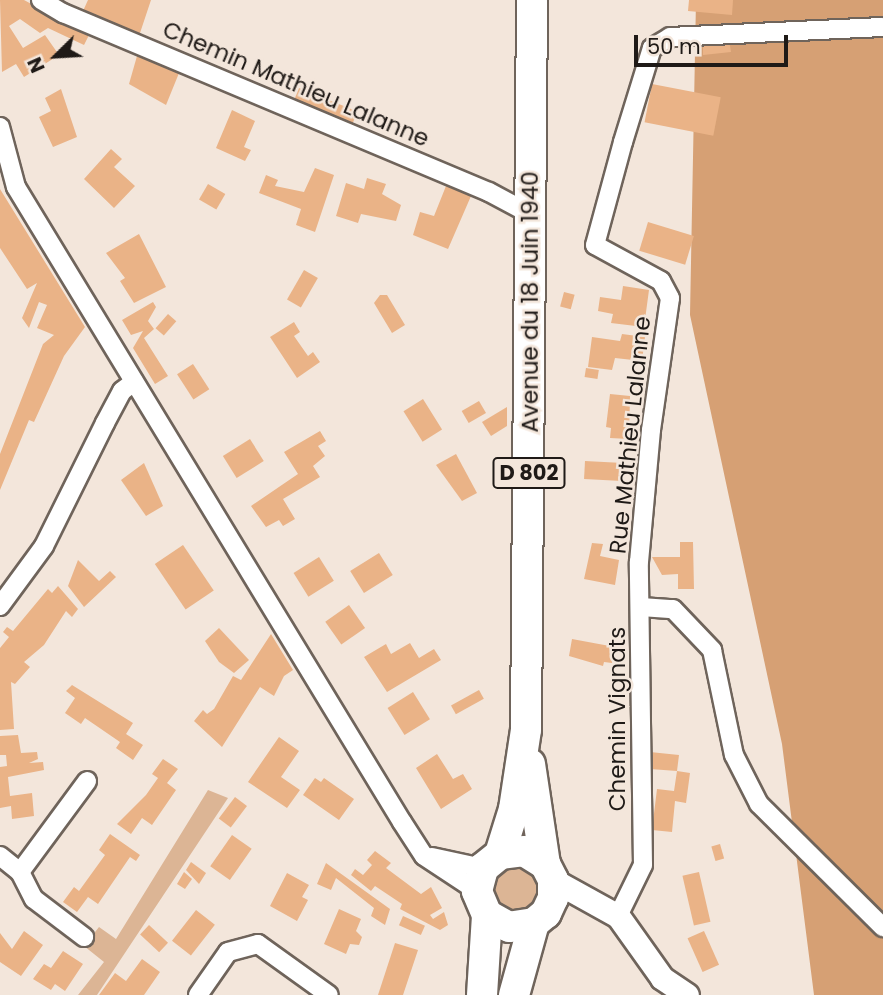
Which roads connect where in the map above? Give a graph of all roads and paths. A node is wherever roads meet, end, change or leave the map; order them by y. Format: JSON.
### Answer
{"nodes":[{"id":1,"x":41,"y":0,"type":"edge"},
{"id":2,"x":532,"y":0,"type":"edge"},
{"id":3,"x":883,"y":27,"type":"edge"},
{"id":4,"x":0,"y":127,"type":"edge"},
{"id":5,"x":531,"y":215,"type":"junction"},
{"id":6,"x":134,"y":382,"type":"junction"},
{"id":7,"x":0,"y":606,"type":"edge"},
{"id":8,"x":641,"y":607,"type":"junction"},
{"id":9,"x":526,"y":730,"type":"junction"},
{"id":10,"x":87,"y":781,"type":"dead end"},
{"id":11,"x":0,"y":856,"type":"edge"},
{"id":12,"x":20,"y":872,"type":"junction"},
{"id":13,"x":549,"y":872,"type":"junction"},
{"id":14,"x":487,"y":882,"type":"junction"},
{"id":15,"x":611,"y":911,"type":"junction"},
{"id":16,"x":540,"y":918,"type":"junction"},
{"id":17,"x":883,"y":927,"type":"edge"},
{"id":18,"x":84,"y":937,"type":"dead end"},
{"id":19,"x":198,"y":995,"type":"edge"},
{"id":20,"x":329,"y":995,"type":"edge"},
{"id":21,"x":482,"y":995,"type":"edge"},
{"id":22,"x":514,"y":995,"type":"edge"},
{"id":23,"x":687,"y":995,"type":"edge"}],
"edges":[{"from":1,"to":5,"type":"street","name":"Chemin Mathieu Lalanne"},
{"from":2,"to":5,"type":"main road","name":"Avenue du 18 Juin 1940","number":"D 802"},
{"from":3,"to":8,"type":"street","name":"Rue Mathieu Lalanne"},
{"from":4,"to":6,"type":"street"},
{"from":5,"to":9,"type":"main road","name":"Avenue du 18 Juin 1940","number":"D 802"},
{"from":6,"to":7,"type":"street"},
{"from":6,"to":14,"type":"street"},
{"from":8,"to":15,"type":"street","name":"Chemin Vignats"},
{"from":8,"to":17,"type":"street","name":"Chemin Vignats"},
{"from":9,"to":13,"type":"main road","name":"Avenue du 18 Juin 1940","number":"D 802"},
{"from":9,"to":14,"type":"main road","name":"Avenue du 18 Juin 1940","number":"D 802"},
{"from":10,"to":12,"type":"street"},
{"from":11,"to":12,"type":"street"},
{"from":12,"to":18,"type":"street"},
{"from":13,"to":14,"type":"main road"},
{"from":13,"to":15,"type":"street"},
{"from":13,"to":16,"type":"main road"},
{"from":14,"to":16,"type":"main road"},
{"from":14,"to":21,"type":"main road","number":"D 802"},
{"from":15,"to":16,"type":"street"},
{"from":15,"to":23,"type":"street"},
{"from":16,"to":22,"type":"main road"},
{"from":19,"to":20,"type":"street"}]}
